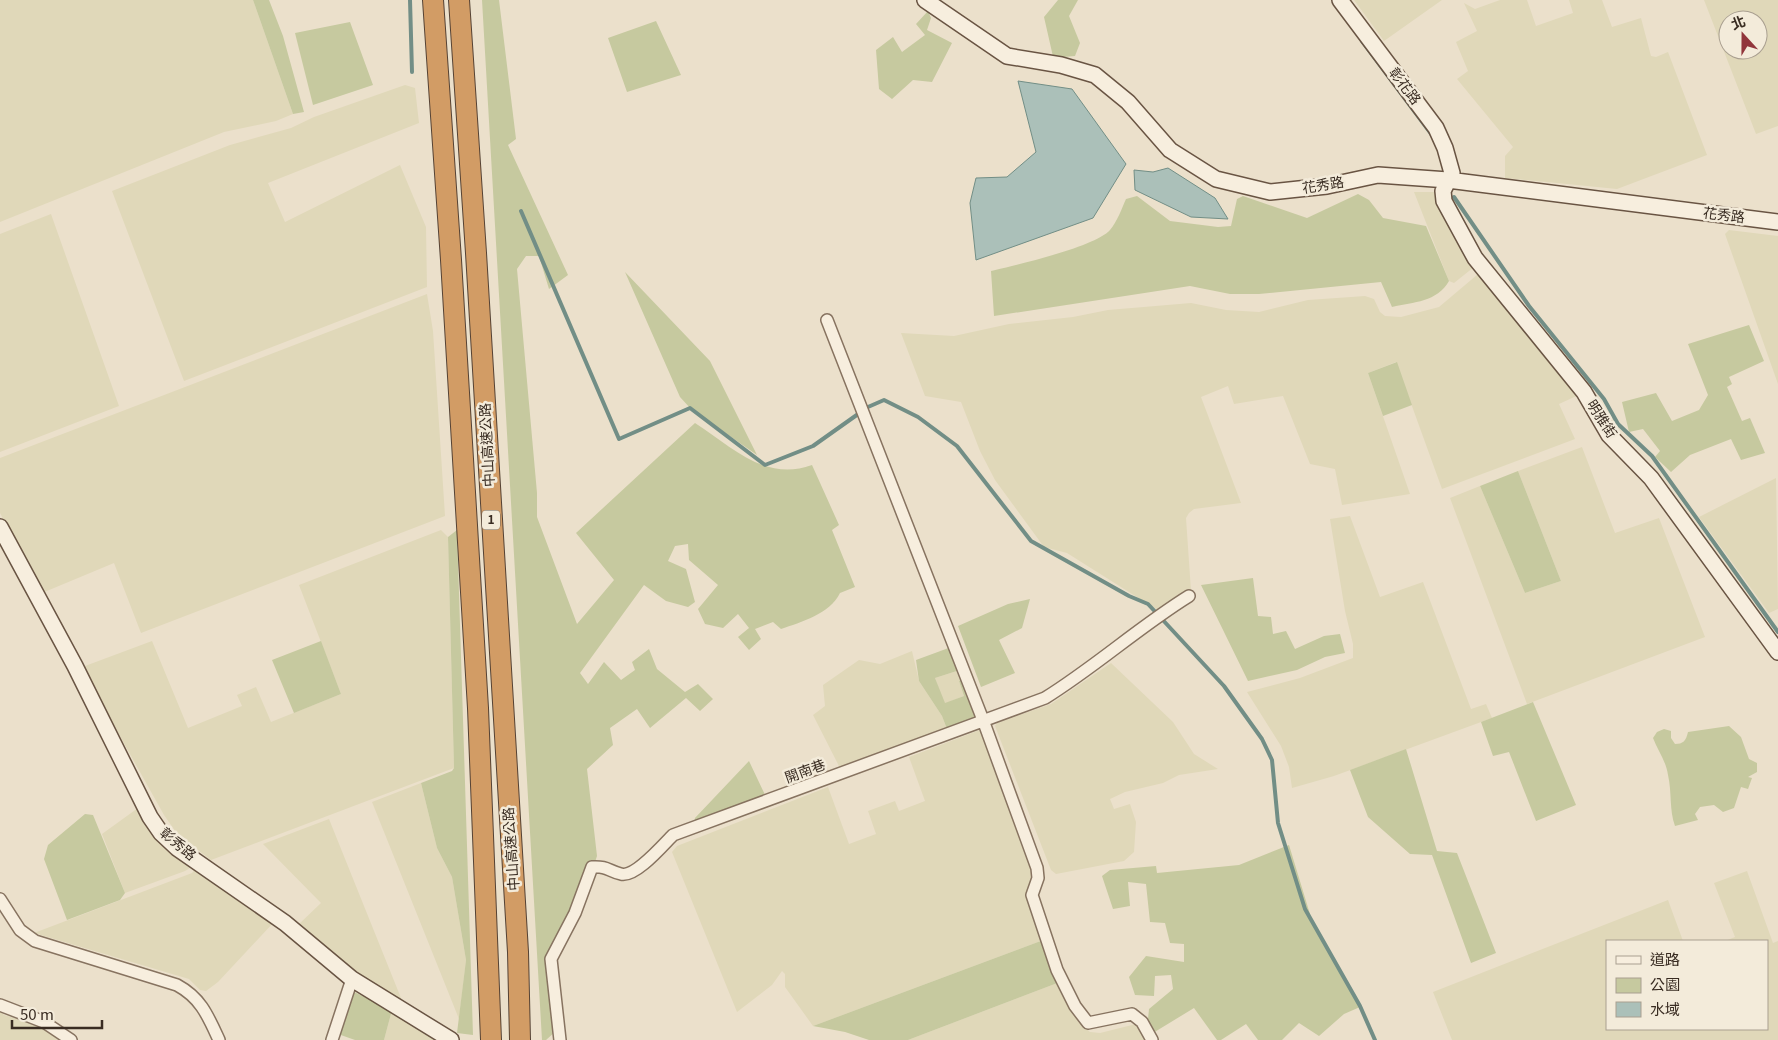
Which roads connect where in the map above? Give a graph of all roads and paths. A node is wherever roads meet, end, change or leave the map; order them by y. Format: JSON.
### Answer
{"nodes":[{"id":1,"x":433,"y":0,"type":"edge"},
{"id":2,"x":459,"y":0,"type":"edge"},
{"id":3,"x":925,"y":0,"type":"edge"},
{"id":4,"x":1340,"y":0,"type":"edge"},
{"id":5,"x":1448,"y":180,"type":"junction"},
{"id":6,"x":1778,"y":222,"type":"edge"},
{"id":7,"x":827,"y":320,"type":"dead end"},
{"id":8,"x":0,"y":527,"type":"edge"},
{"id":9,"x":1189,"y":596,"type":"dead end"},
{"id":10,"x":1778,"y":652,"type":"edge"},
{"id":11,"x":983,"y":720,"type":"junction"},
{"id":12,"x":0,"y":899,"type":"edge"},
{"id":13,"x":352,"y":979,"type":"junction"},
{"id":14,"x":0,"y":1005,"type":"edge"},
{"id":15,"x":71,"y":1040,"type":"edge"},
{"id":16,"x":219,"y":1040,"type":"edge"},
{"id":17,"x":332,"y":1040,"type":"edge"},
{"id":18,"x":451,"y":1040,"type":"edge"},
{"id":19,"x":491,"y":1040,"type":"edge"},
{"id":20,"x":520,"y":1040,"type":"edge"},
{"id":21,"x":560,"y":1040,"type":"edge"},
{"id":22,"x":1152,"y":1040,"type":"edge"}],
"edges":[{"from":1,"to":19,"type":"highway","name":"中山高速公路","number":"1"},
{"from":2,"to":20,"type":"highway","name":"中山高速公路","number":"1"},
{"from":3,"to":5,"type":"street","name":"花秀路"},
{"from":4,"to":5,"type":"street","name":"彰花路"},
{"from":5,"to":6,"type":"street","name":"花秀路"},
{"from":5,"to":10,"type":"street","name":"明雅街"},
{"from":7,"to":11,"type":"street"},
{"from":8,"to":13,"type":"street","name":"彰秀路"},
{"from":9,"to":11,"type":"street","name":"開南巷"},
{"from":11,"to":21,"type":"street","name":"開南巷"},
{"from":11,"to":22,"type":"street"},
{"from":12,"to":16,"type":"street"},
{"from":13,"to":17,"type":"street"},
{"from":13,"to":18,"type":"street","name":"彰秀路"},
{"from":14,"to":15,"type":"street"}]}
